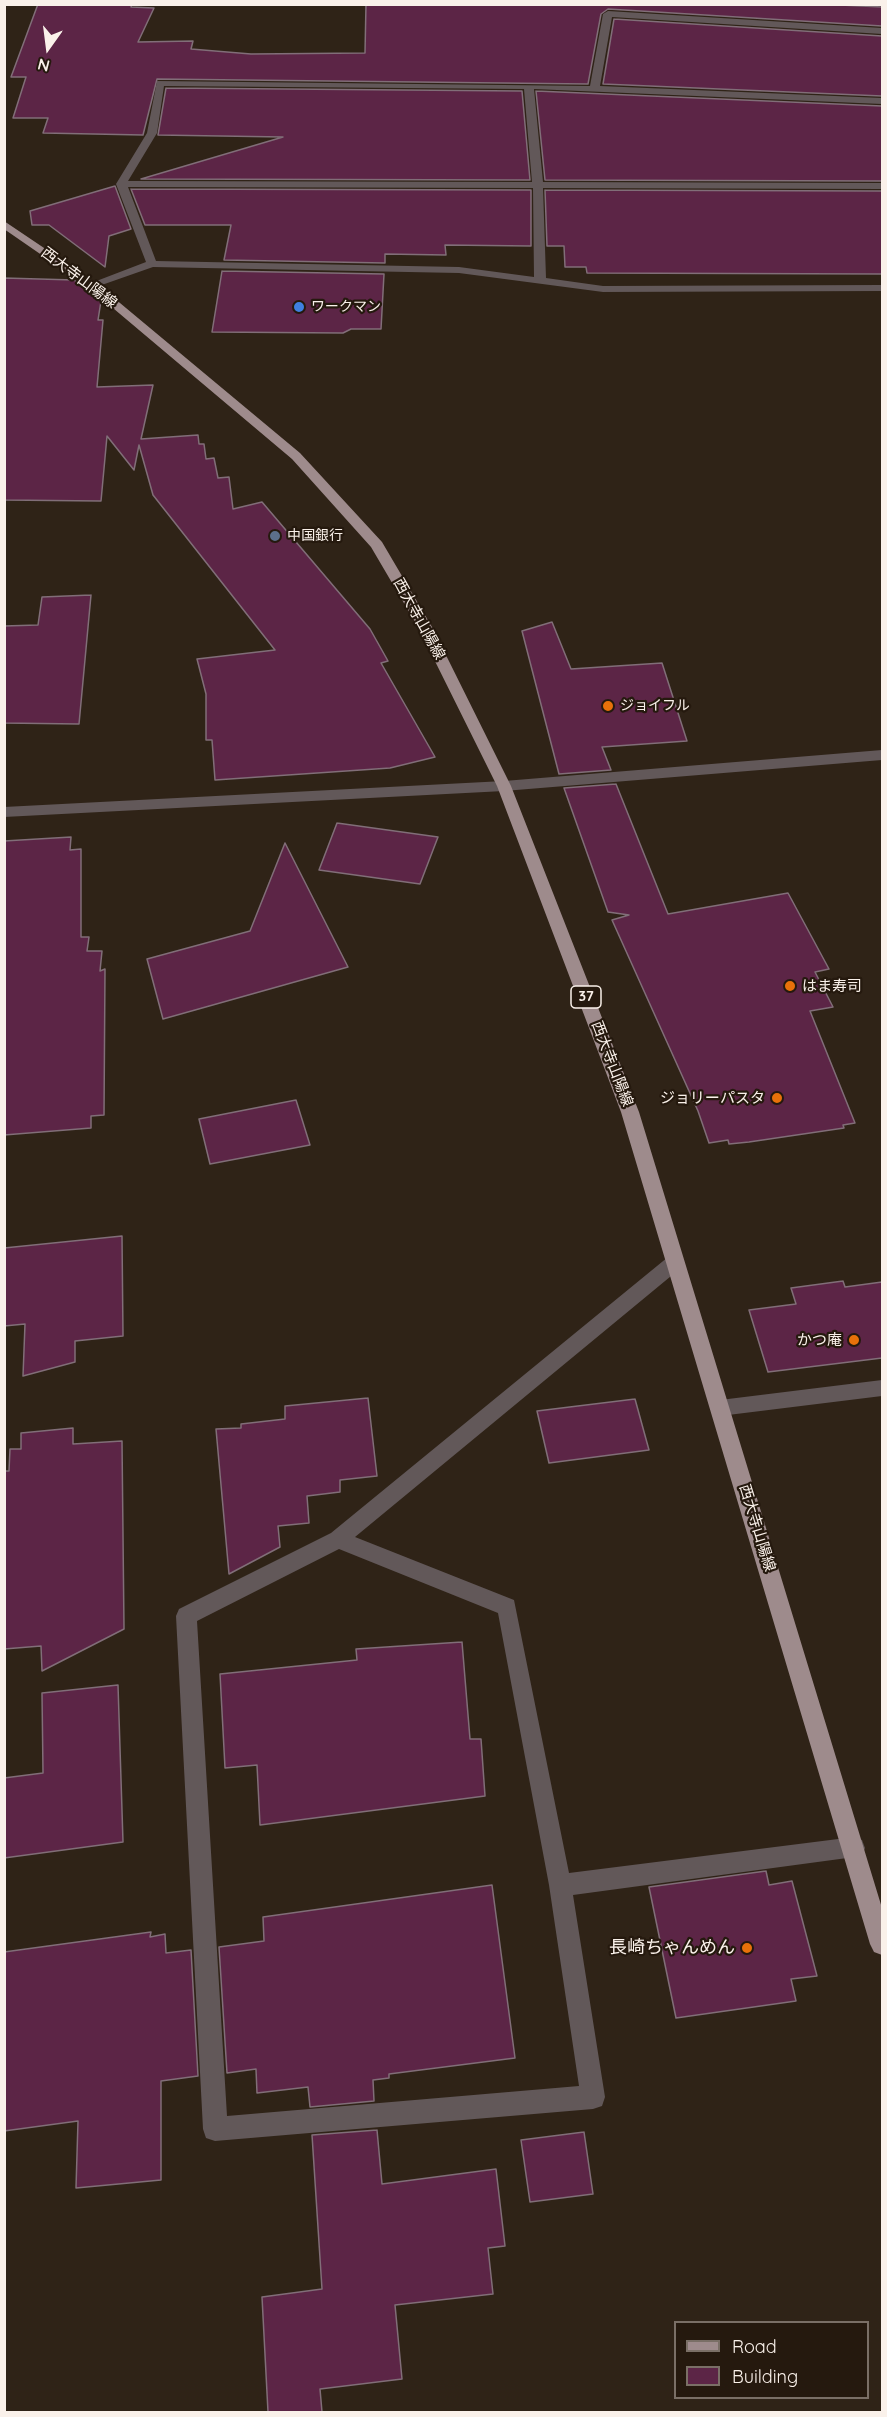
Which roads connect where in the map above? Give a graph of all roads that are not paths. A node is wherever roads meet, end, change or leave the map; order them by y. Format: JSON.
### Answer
{"nodes":[{"id":1,"x":882,"y":31,"type":"edge"},
{"id":2,"x":529,"y":86,"type":"junction"},
{"id":3,"x":594,"y":89,"type":"junction"},
{"id":4,"x":882,"y":101,"type":"edge"},
{"id":5,"x":121,"y":184,"type":"junction"},
{"id":6,"x":538,"y":185,"type":"junction"},
{"id":7,"x":882,"y":186,"type":"edge"},
{"id":8,"x":4,"y":224,"type":"edge"},
{"id":9,"x":152,"y":264,"type":"junction"},
{"id":10,"x":540,"y":280,"type":"junction"},
{"id":11,"x":92,"y":285,"type":"junction"},
{"id":12,"x":882,"y":288,"type":"edge"},
{"id":13,"x":882,"y":755,"type":"edge"},
{"id":14,"x":504,"y":786,"type":"junction"},
{"id":15,"x":4,"y":812,"type":"edge"},
{"id":16,"x":675,"y":1263,"type":"junction"},
{"id":17,"x":882,"y":1388,"type":"edge"},
{"id":18,"x":720,"y":1408,"type":"junction"},
{"id":19,"x":338,"y":1539,"type":"junction"},
{"id":20,"x":854,"y":1848,"type":"junction"},
{"id":21,"x":560,"y":1885,"type":"junction"},
{"id":22,"x":882,"y":1944,"type":"edge"}],
"edges":[{"from":1,"to":3,"type":"street"},
{"from":2,"to":3,"type":"street"},
{"from":2,"to":5,"type":"street"},
{"from":2,"to":6,"type":"street"},
{"from":3,"to":4,"type":"street"},
{"from":5,"to":6,"type":"street"},
{"from":5,"to":9,"type":"street"},
{"from":6,"to":7,"type":"street"},
{"from":6,"to":10,"type":"street"},
{"from":8,"to":11,"type":"main road","name":"西大寺山陽線","number":"37"},
{"from":9,"to":10,"type":"street"},
{"from":9,"to":11,"type":"street"},
{"from":10,"to":12,"type":"street"},
{"from":11,"to":14,"type":"main road","name":"西大寺山陽線","number":"37"},
{"from":13,"to":14,"type":"street"},
{"from":14,"to":15,"type":"street"},
{"from":14,"to":16,"type":"main road","name":"西大寺山陽線","number":"37"},
{"from":16,"to":18,"type":"main road","name":"西大寺山陽線","number":"37"},
{"from":16,"to":19,"type":"street"},
{"from":17,"to":18,"type":"street"},
{"from":18,"to":20,"type":"main road","name":"西大寺山陽線","number":"37"},
{"from":19,"to":21,"type":"street"},
{"from":19,"to":21,"type":"street"},
{"from":20,"to":21,"type":"street"},
{"from":20,"to":22,"type":"main road","name":"西大寺山陽線","number":"37"}]}
